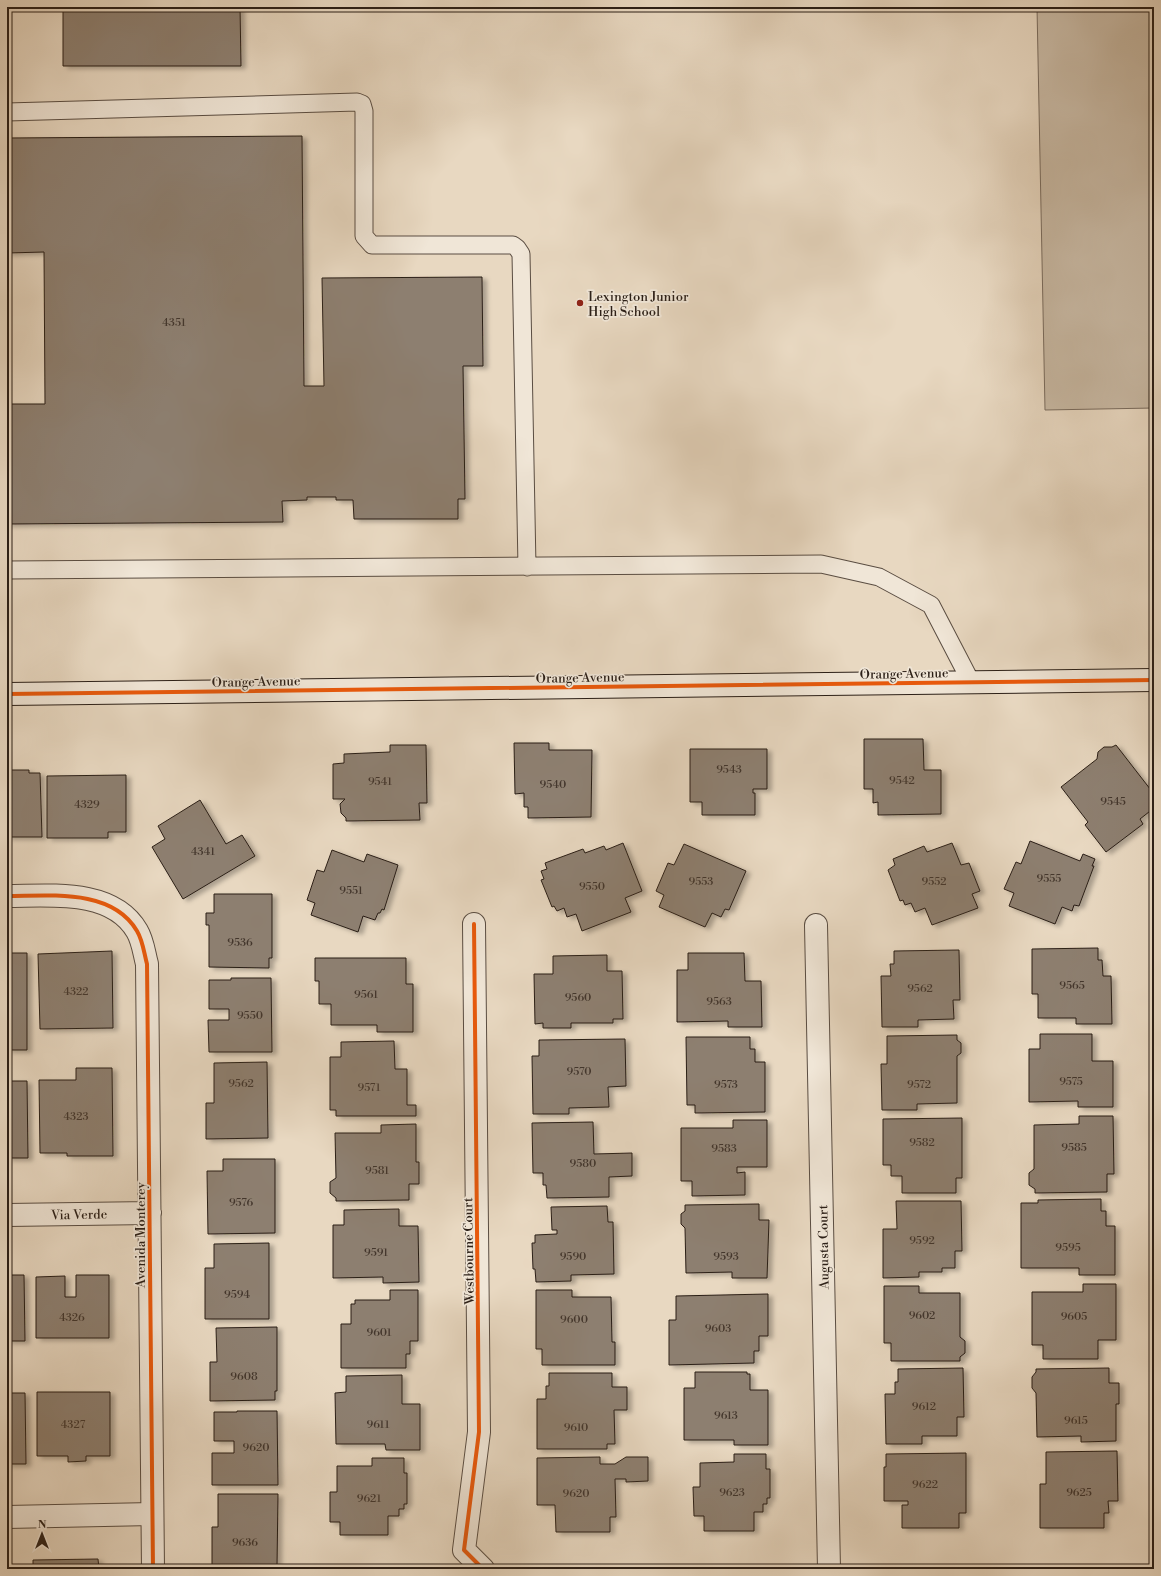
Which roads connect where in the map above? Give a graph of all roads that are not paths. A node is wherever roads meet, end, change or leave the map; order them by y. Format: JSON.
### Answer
{"nodes":[{"id":1,"x":7,"y":112,"type":"edge"},
{"id":2,"x":527,"y":567,"type":"junction"},
{"id":3,"x":7,"y":570,"type":"edge"},
{"id":4,"x":1154,"y":680,"type":"edge"},
{"id":5,"x":971,"y":682,"type":"junction"},
{"id":6,"x":7,"y":694,"type":"edge"},
{"id":7,"x":7,"y":896,"type":"edge"},
{"id":8,"x":474,"y":924,"type":"dead end"},
{"id":9,"x":816,"y":926,"type":"dead end"},
{"id":10,"x":150,"y":1213,"type":"junction"},
{"id":11,"x":7,"y":1215,"type":"edge"},
{"id":12,"x":152,"y":1514,"type":"junction"},
{"id":13,"x":7,"y":1517,"type":"edge"},
{"id":14,"x":153,"y":1569,"type":"edge"},
{"id":15,"x":484,"y":1569,"type":"edge"},
{"id":16,"x":830,"y":1569,"type":"edge"}],
"edges":[{"from":1,"to":2,"type":"lane"},
{"from":2,"to":3,"type":"lane"},
{"from":2,"to":5,"type":"lane"},
{"from":4,"to":5,"type":"street","name":"Orange Avenue"},
{"from":5,"to":6,"type":"street","name":"Orange Avenue"},
{"from":7,"to":10,"type":"street","name":"Avenida Monterey"},
{"from":8,"to":15,"type":"street","name":"Westbourne Court"},
{"from":9,"to":16,"type":"street","name":"Augusta Court"},
{"from":10,"to":11,"type":"street","name":"Via Verde"},
{"from":10,"to":12,"type":"street","name":"Avenida Monterey"},
{"from":12,"to":13,"type":"street"},
{"from":12,"to":14,"type":"street","name":"Avenida Monterey"}]}
